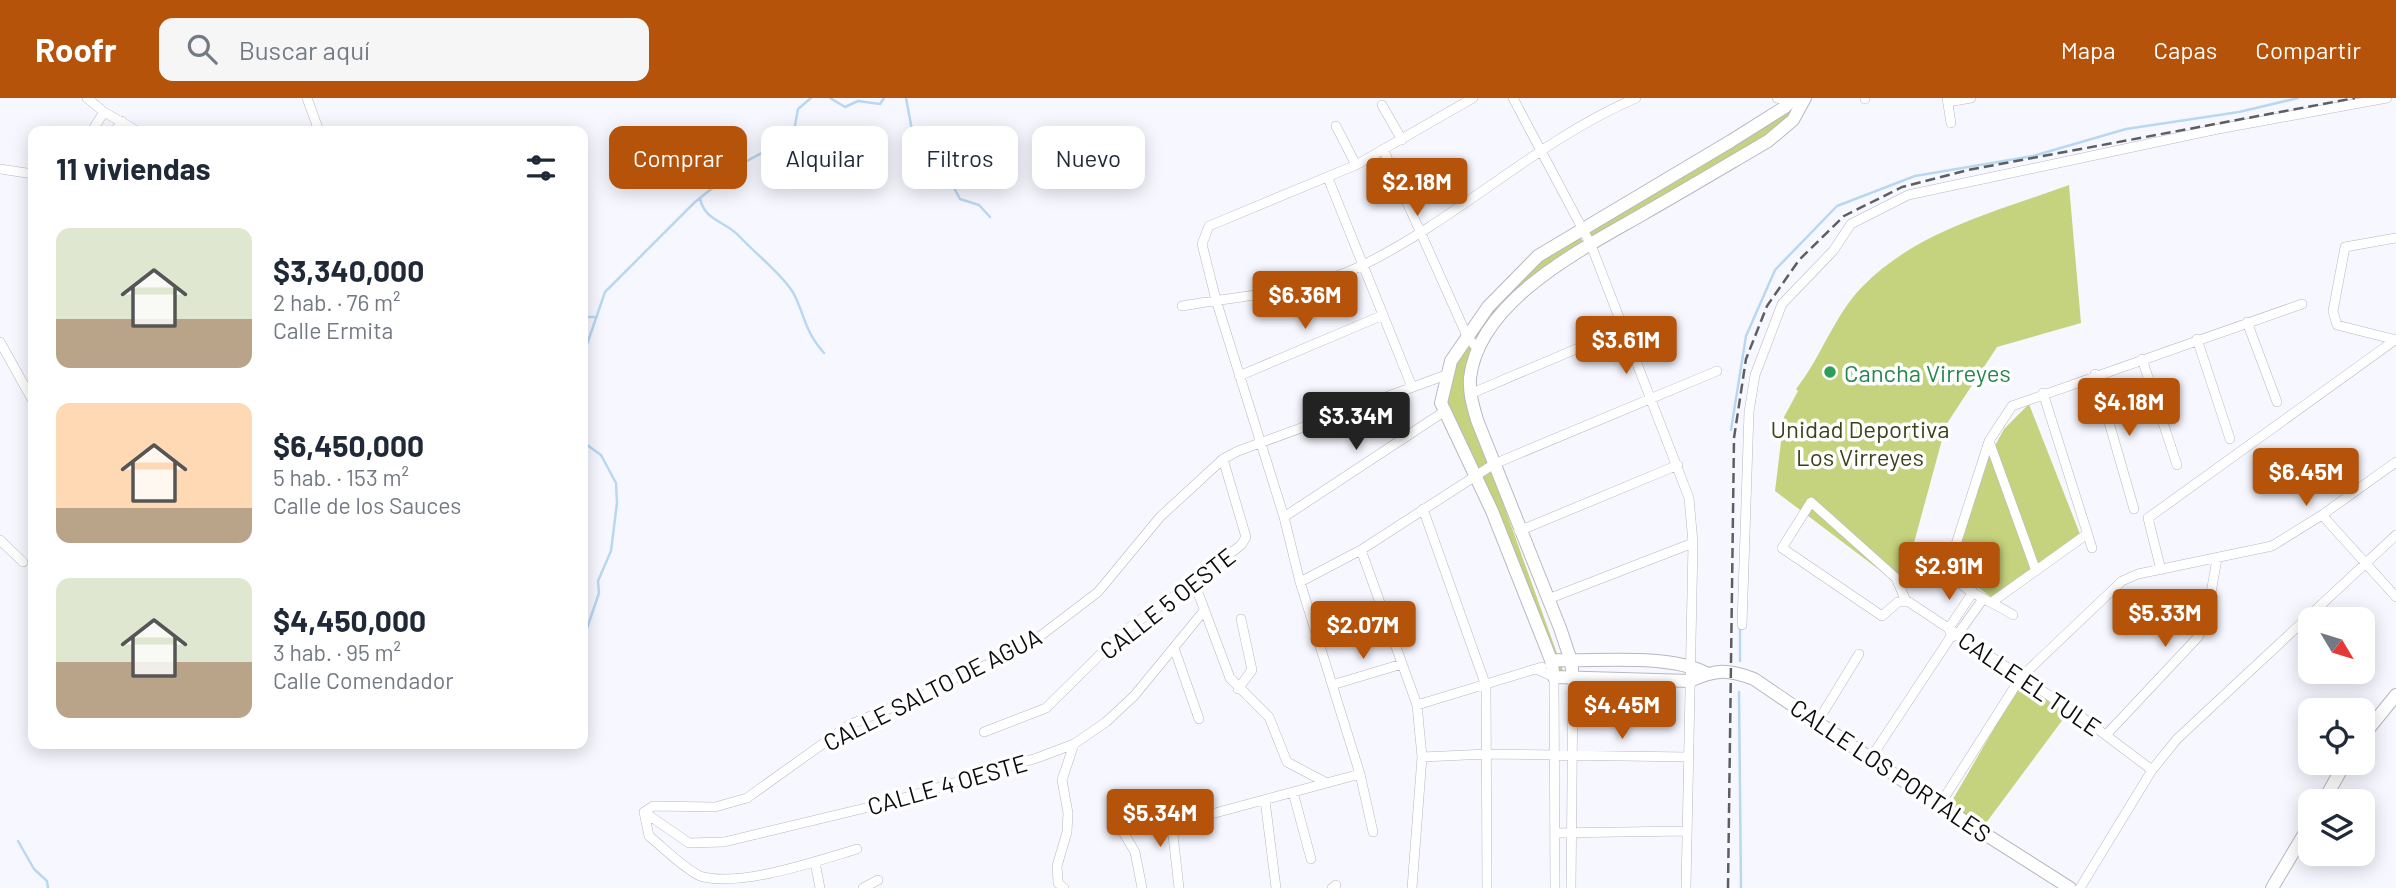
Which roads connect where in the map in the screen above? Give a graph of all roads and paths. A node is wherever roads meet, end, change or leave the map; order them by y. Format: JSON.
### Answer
{"nodes":[{"id":1,"x":87,"y":98,"type":"edge"},
{"id":2,"x":307,"y":98,"type":"edge"},
{"id":3,"x":1473,"y":98,"type":"edge"},
{"id":4,"x":1513,"y":98,"type":"edge"},
{"id":5,"x":1636,"y":98,"type":"edge"},
{"id":6,"x":1777,"y":98,"type":"edge"},
{"id":7,"x":1971,"y":98,"type":"edge"},
{"id":8,"x":2388,"y":98,"type":"edge"},
{"id":9,"x":1797,"y":99,"type":"edge"},
{"id":10,"x":1947,"y":100,"type":"edge"},
{"id":11,"x":1382,"y":106,"type":"dead end"},
{"id":12,"x":104,"y":112,"type":"junction"},
{"id":13,"x":122,"y":121,"type":"junction"},
{"id":14,"x":1951,"y":122,"type":"dead end"},
{"id":15,"x":95,"y":126,"type":"edge"},
{"id":16,"x":118,"y":126,"type":"edge"},
{"id":17,"x":130,"y":126,"type":"edge"},
{"id":18,"x":317,"y":126,"type":"edge"},
{"id":19,"x":1336,"y":126,"type":"dead end"},
{"id":20,"x":1402,"y":140,"type":"junction"},
{"id":21,"x":1384,"y":151,"type":"junction"},
{"id":22,"x":1543,"y":151,"type":"junction"},
{"id":23,"x":1356,"y":165,"type":"junction"},
{"id":24,"x":0,"y":169,"type":"edge"},
{"id":25,"x":28,"y":173,"type":"edge"},
{"id":26,"x":1328,"y":178,"type":"junction"},
{"id":27,"x":1583,"y":231,"type":"junction"},
{"id":28,"x":1422,"y":232,"type":"junction"},
{"id":29,"x":2396,"y":238,"type":"edge"},
{"id":30,"x":1591,"y":245,"type":"junction"},
{"id":31,"x":1362,"y":266,"type":"junction"},
{"id":32,"x":1216,"y":300,"type":"junction"},
{"id":33,"x":2302,"y":303,"type":"dead end"},
{"id":34,"x":1182,"y":306,"type":"dead end"},
{"id":35,"x":1383,"y":314,"type":"junction"},
{"id":36,"x":2247,"y":322,"type":"junction"},
{"id":37,"x":1623,"y":329,"type":"junction"},
{"id":38,"x":1467,"y":335,"type":"junction"},
{"id":39,"x":2197,"y":339,"type":"junction"},
{"id":40,"x":2395,"y":340,"type":"edge"},
{"id":41,"x":0,"y":342,"type":"edge"},
{"id":42,"x":1479,"y":351,"type":"junction"},
{"id":43,"x":2142,"y":359,"type":"junction"},
{"id":44,"x":1717,"y":371,"type":"dead end"},
{"id":45,"x":2095,"y":374,"type":"junction"},
{"id":46,"x":1446,"y":375,"type":"junction"},
{"id":47,"x":1239,"y":376,"type":"junction"},
{"id":48,"x":1412,"y":387,"type":"junction"},
{"id":49,"x":28,"y":392,"type":"edge"},
{"id":50,"x":2043,"y":393,"type":"junction"},
{"id":51,"x":1470,"y":394,"type":"junction"},
{"id":52,"x":1650,"y":399,"type":"junction"},
{"id":53,"x":2277,"y":402,"type":"dead end"},
{"id":54,"x":1444,"y":411,"type":"junction"},
{"id":55,"x":2230,"y":439,"type":"dead end"},
{"id":56,"x":1989,"y":441,"type":"junction"},
{"id":57,"x":1259,"y":443,"type":"junction"},
{"id":58,"x":1223,"y":459,"type":"junction"},
{"id":59,"x":2396,"y":462,"type":"edge"},
{"id":60,"x":1494,"y":464,"type":"junction"},
{"id":61,"x":1678,"y":466,"type":"junction"},
{"id":62,"x":2177,"y":466,"type":"dead end"},
{"id":63,"x":1475,"y":474,"type":"junction"},
{"id":64,"x":1423,"y":509,"type":"junction"},
{"id":65,"x":2134,"y":509,"type":"dead end"},
{"id":66,"x":2322,"y":515,"type":"junction"},
{"id":67,"x":1284,"y":517,"type":"junction"},
{"id":68,"x":1519,"y":531,"type":"junction"},
{"id":69,"x":2087,"y":534,"type":"junction"},
{"id":70,"x":2396,"y":535,"type":"edge"},
{"id":71,"x":0,"y":540,"type":"edge"},
{"id":72,"x":1693,"y":542,"type":"junction"},
{"id":73,"x":2092,"y":548,"type":"dead end"},
{"id":74,"x":1361,"y":550,"type":"junction"},
{"id":75,"x":2217,"y":559,"type":"junction"},
{"id":76,"x":23,"y":562,"type":"dead end"},
{"id":77,"x":2365,"y":564,"type":"junction"},
{"id":78,"x":2161,"y":570,"type":"junction"},
{"id":79,"x":2036,"y":571,"type":"junction"},
{"id":80,"x":1194,"y":582,"type":"junction"},
{"id":81,"x":1300,"y":582,"type":"junction"},
{"id":82,"x":1973,"y":592,"type":"junction"},
{"id":83,"x":2396,"y":597,"type":"edge"},
{"id":84,"x":1548,"y":598,"type":"junction"},
{"id":85,"x":1988,"y":600,"type":"junction"},
{"id":86,"x":1906,"y":601,"type":"junction"},
{"id":87,"x":1203,"y":612,"type":"junction"},
{"id":88,"x":2013,"y":615,"type":"dead end"},
{"id":89,"x":1241,"y":619,"type":"dead end"},
{"id":90,"x":1742,"y":625,"type":"dead end"},
{"id":91,"x":1952,"y":633,"type":"junction"},
{"id":92,"x":1174,"y":648,"type":"junction"},
{"id":93,"x":1859,"y":654,"type":"dead end"},
{"id":94,"x":1551,"y":660,"type":"junction"},
{"id":95,"x":1571,"y":661,"type":"junction"},
{"id":96,"x":1402,"y":664,"type":"junction"},
{"id":97,"x":1691,"y":665,"type":"junction"},
{"id":98,"x":1538,"y":670,"type":"junction"},
{"id":99,"x":1706,"y":673,"type":"junction"},
{"id":100,"x":1554,"y":677,"type":"junction"},
{"id":101,"x":2021,"y":677,"type":"junction"},
{"id":102,"x":1573,"y":679,"type":"junction"},
{"id":103,"x":1690,"y":681,"type":"junction"},
{"id":104,"x":1332,"y":685,"type":"junction"},
{"id":105,"x":1486,"y":687,"type":"junction"},
{"id":106,"x":1238,"y":688,"type":"junction"},
{"id":107,"x":2395,"y":696,"type":"edge"},
{"id":108,"x":1417,"y":705,"type":"junction"},
{"id":109,"x":1199,"y":719,"type":"dead end"},
{"id":110,"x":1818,"y":721,"type":"junction"},
{"id":111,"x":2375,"y":721,"type":"edge"},
{"id":112,"x":984,"y":732,"type":"dead end"},
{"id":113,"x":2106,"y":735,"type":"junction"},
{"id":114,"x":1074,"y":744,"type":"junction"},
{"id":115,"x":1488,"y":754,"type":"junction"},
{"id":116,"x":1555,"y":755,"type":"junction"},
{"id":117,"x":1573,"y":755,"type":"junction"},
{"id":118,"x":1422,"y":757,"type":"junction"},
{"id":119,"x":1688,"y":757,"type":"junction"},
{"id":120,"x":1870,"y":759,"type":"junction"},
{"id":121,"x":2152,"y":770,"type":"junction"},
{"id":122,"x":1360,"y":774,"type":"junction"},
{"id":123,"x":1325,"y":782,"type":"junction"},
{"id":124,"x":1293,"y":792,"type":"junction"},
{"id":125,"x":1265,"y":800,"type":"junction"},
{"id":126,"x":1940,"y":806,"type":"junction"},
{"id":127,"x":644,"y":813,"type":"junction"},
{"id":128,"x":1116,"y":820,"type":"dead end"},
{"id":129,"x":1686,"y":831,"type":"junction"},
{"id":130,"x":1373,"y":832,"type":"dead end"},
{"id":131,"x":1572,"y":832,"type":"junction"},
{"id":132,"x":1555,"y":833,"type":"junction"},
{"id":133,"x":2298,"y":844,"type":"edge"},
{"id":134,"x":857,"y":849,"type":"dead end"},
{"id":135,"x":1311,"y":859,"type":"dead end"},
{"id":136,"x":815,"y":862,"type":"junction"},
{"id":137,"x":878,"y":880,"type":"dead end"},
{"id":138,"x":820,"y":888,"type":"edge"},
{"id":139,"x":863,"y":888,"type":"edge"},
{"id":140,"x":1064,"y":888,"type":"edge"},
{"id":141,"x":1142,"y":888,"type":"edge"},
{"id":142,"x":1179,"y":888,"type":"edge"},
{"id":143,"x":1276,"y":888,"type":"edge"},
{"id":144,"x":1412,"y":888,"type":"edge"},
{"id":145,"x":1487,"y":888,"type":"edge"},
{"id":146,"x":1555,"y":888,"type":"edge"},
{"id":147,"x":1571,"y":888,"type":"edge"},
{"id":148,"x":1686,"y":888,"type":"edge"},
{"id":149,"x":2070,"y":888,"type":"edge"},
{"id":150,"x":2080,"y":888,"type":"edge"},
{"id":151,"x":2272,"y":888,"type":"edge"}],
"edges":[{"from":1,"to":12,"type":"street"},
{"from":2,"to":18,"type":"street"},
{"from":3,"to":20,"type":"street"},
{"from":4,"to":22,"type":"street"},
{"from":5,"to":22,"type":"street"},
{"from":6,"to":9,"type":"street"},
{"from":7,"to":10,"type":"street"},
{"from":8,"to":90,"type":"street"},
{"from":9,"to":27,"type":"street"},
{"from":9,"to":30,"type":"street"},
{"from":10,"to":14,"type":"street"},
{"from":11,"to":20,"type":"street"},
{"from":12,"to":13,"type":"street"},
{"from":12,"to":15,"type":"street"},
{"from":13,"to":16,"type":"street"},
{"from":13,"to":17,"type":"street"},
{"from":19,"to":23,"type":"street"},
{"from":20,"to":21,"type":"street"},
{"from":21,"to":23,"type":"street"},
{"from":21,"to":28,"type":"street"},
{"from":22,"to":27,"type":"street"},
{"from":22,"to":28,"type":"street"},
{"from":23,"to":26,"type":"street"},
{"from":24,"to":25,"type":"street"},
{"from":26,"to":31,"type":"street"},
{"from":26,"to":32,"type":"street"},
{"from":27,"to":30,"type":"street"},
{"from":27,"to":38,"type":"street"},
{"from":28,"to":31,"type":"street"},
{"from":28,"to":38,"type":"street"},
{"from":29,"to":40,"type":"street"},
{"from":30,"to":37,"type":"street"},
{"from":30,"to":42,"type":"street"},
{"from":31,"to":32,"type":"street"},
{"from":31,"to":35,"type":"street"},
{"from":32,"to":34,"type":"street"},
{"from":32,"to":47,"type":"street"},
{"from":33,"to":36,"type":"street"},
{"from":35,"to":47,"type":"street"},
{"from":35,"to":48,"type":"street"},
{"from":36,"to":39,"type":"street"},
{"from":36,"to":53,"type":"street"},
{"from":37,"to":51,"type":"street"},
{"from":37,"to":52,"type":"street"},
{"from":38,"to":42,"type":"street"},
{"from":38,"to":46,"type":"street"},
{"from":39,"to":43,"type":"street"},
{"from":39,"to":55,"type":"street"},
{"from":40,"to":78,"type":"street"},
{"from":41,"to":49,"type":"street"},
{"from":42,"to":51,"type":"street"},
{"from":43,"to":45,"type":"street"},
{"from":43,"to":62,"type":"street"},
{"from":44,"to":52,"type":"street"},
{"from":45,"to":50,"type":"street"},
{"from":45,"to":65,"type":"street"},
{"from":46,"to":48,"type":"street","name":"CALLE SALTO DE AGUA"},
{"from":46,"to":54,"type":"street"},
{"from":47,"to":57,"type":"street"},
{"from":48,"to":57,"type":"street","name":"CALLE SALTO DE AGUA"},
{"from":50,"to":56,"type":"street"},
{"from":50,"to":69,"type":"street"},
{"from":51,"to":60,"type":"street"},
{"from":52,"to":60,"type":"street"},
{"from":52,"to":61,"type":"street"},
{"from":54,"to":63,"type":"street"},
{"from":54,"to":67,"type":"street"},
{"from":56,"to":79,"type":"street"},
{"from":56,"to":82,"type":"street"},
{"from":57,"to":58,"type":"street","name":"CALLE SALTO DE AGUA"},
{"from":57,"to":67,"type":"street"},
{"from":58,"to":80,"type":"street","name":"CALLE 5 OESTE"},
{"from":58,"to":127,"type":"street","name":"CALLE SALTO DE AGUA"},
{"from":59,"to":66,"type":"street"},
{"from":60,"to":63,"type":"street"},
{"from":60,"to":68,"type":"street"},
{"from":61,"to":68,"type":"street"},
{"from":61,"to":72,"type":"street"},
{"from":63,"to":64,"type":"street"},
{"from":63,"to":94,"type":"street"},
{"from":64,"to":74,"type":"street"},
{"from":64,"to":105,"type":"street"},
{"from":66,"to":75,"type":"street"},
{"from":66,"to":77,"type":"street"},
{"from":67,"to":81,"type":"street"},
{"from":68,"to":84,"type":"street"},
{"from":69,"to":73,"type":"street"},
{"from":69,"to":79,"type":"street"},
{"from":70,"to":77,"type":"street"},
{"from":71,"to":76,"type":"street"},
{"from":72,"to":84,"type":"street"},
{"from":72,"to":97,"type":"street"},
{"from":74,"to":81,"type":"street"},
{"from":74,"to":96,"type":"street"},
{"from":75,"to":78,"type":"street"},
{"from":75,"to":113,"type":"street"},
{"from":77,"to":83,"type":"street"},
{"from":77,"to":121,"type":"street"},
{"from":78,"to":101,"type":"street"},
{"from":79,"to":85,"type":"street"},
{"from":80,"to":87,"type":"street"},
{"from":80,"to":112,"type":"street","name":"CALLE 5 OESTE"},
{"from":81,"to":104,"type":"street"},
{"from":82,"to":85,"type":"street"},
{"from":82,"to":91,"type":"street"},
{"from":84,"to":95,"type":"street"},
{"from":85,"to":88,"type":"street"},
{"from":85,"to":91,"type":"street"},
{"from":86,"to":86,"type":"street","name":"CALLE EL TULE"},
{"from":86,"to":91,"type":"street","name":"CALLE EL TULE"},
{"from":87,"to":92,"type":"street","name":"CALLE 4 OESTE"},
{"from":87,"to":106,"type":"street"},
{"from":89,"to":106,"type":"street"},
{"from":91,"to":101,"type":"street","name":"CALLE EL TULE"},
{"from":91,"to":120,"type":"street"},
{"from":92,"to":109,"type":"street"},
{"from":92,"to":114,"type":"street","name":"CALLE 4 OESTE"},
{"from":93,"to":110,"type":"street"},
{"from":94,"to":95,"type":"street","name":"CALLE LOS PORTALES"},
{"from":94,"to":98,"type":"street"},
{"from":94,"to":100,"type":"street"},
{"from":95,"to":97,"type":"street","name":"CALLE LOS PORTALES"},
{"from":95,"to":102,"type":"street"},
{"from":96,"to":104,"type":"street"},
{"from":96,"to":108,"type":"street"},
{"from":97,"to":99,"type":"street","name":"CALLE LOS PORTALES"},
{"from":97,"to":103,"type":"street"},
{"from":98,"to":100,"type":"street","name":"CALLE LOS PORTALES"},
{"from":98,"to":105,"type":"street"},
{"from":99,"to":103,"type":"street","name":"CALLE LOS PORTALES"},
{"from":99,"to":110,"type":"street","name":"CALLE LOS PORTALES"},
{"from":100,"to":102,"type":"street","name":"CALLE LOS PORTALES"},
{"from":100,"to":116,"type":"street"},
{"from":101,"to":113,"type":"street","name":"CALLE EL TULE"},
{"from":101,"to":126,"type":"street"},
{"from":102,"to":103,"type":"street","name":"CALLE LOS PORTALES"},
{"from":102,"to":117,"type":"street"},
{"from":103,"to":119,"type":"street"},
{"from":104,"to":122,"type":"street"},
{"from":105,"to":108,"type":"street"},
{"from":105,"to":115,"type":"street"},
{"from":106,"to":123,"type":"street"},
{"from":107,"to":111,"type":"street"},
{"from":108,"to":118,"type":"street"},
{"from":110,"to":120,"type":"street","name":"CALLE LOS PORTALES"},
{"from":113,"to":121,"type":"street","name":"CALLE EL TULE"},
{"from":114,"to":127,"type":"street","name":"CALLE 4 OESTE"},
{"from":114,"to":140,"type":"street"},
{"from":115,"to":116,"type":"street"},
{"from":115,"to":118,"type":"street"},
{"from":115,"to":145,"type":"street"},
{"from":116,"to":117,"type":"street"},
{"from":116,"to":132,"type":"street"},
{"from":117,"to":119,"type":"street"},
{"from":117,"to":131,"type":"street"},
{"from":118,"to":144,"type":"street"},
{"from":119,"to":129,"type":"street"},
{"from":120,"to":126,"type":"street","name":"CALLE LOS PORTALES"},
{"from":121,"to":150,"type":"street"},
{"from":122,"to":123,"type":"street"},
{"from":122,"to":130,"type":"street"},
{"from":123,"to":124,"type":"street"},
{"from":124,"to":125,"type":"street"},
{"from":124,"to":135,"type":"street"},
{"from":125,"to":142,"type":"street"},
{"from":125,"to":143,"type":"street"},
{"from":126,"to":149,"type":"street","name":"CALLE LOS PORTALES"},
{"from":127,"to":136,"type":"street"},
{"from":128,"to":141,"type":"street"},
{"from":129,"to":131,"type":"street"},
{"from":129,"to":148,"type":"street"},
{"from":131,"to":132,"type":"street"},
{"from":131,"to":147,"type":"street"},
{"from":132,"to":146,"type":"street"},
{"from":133,"to":151,"type":"street"},
{"from":134,"to":136,"type":"street"},
{"from":136,"to":138,"type":"street"},
{"from":137,"to":139,"type":"street"}]}
